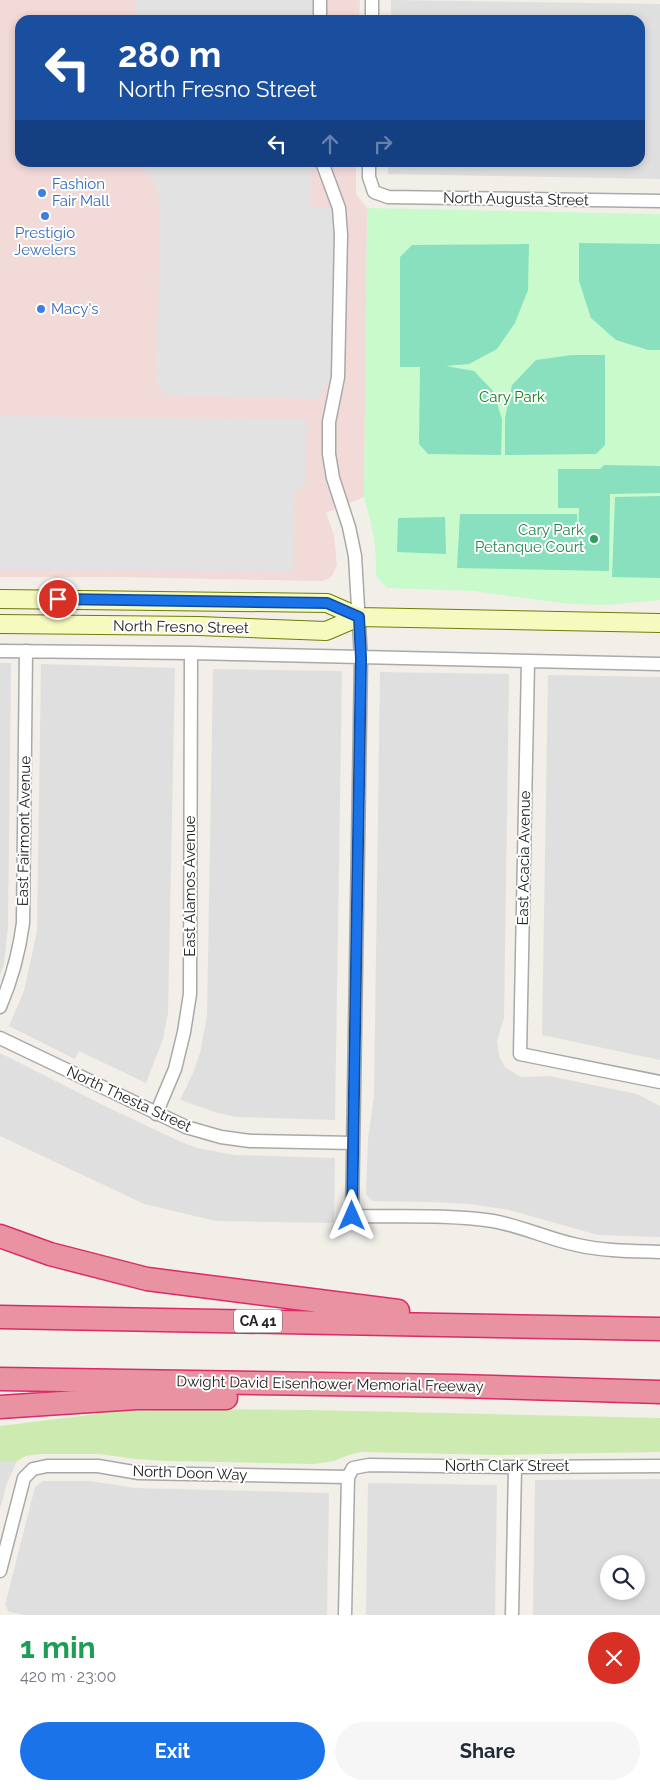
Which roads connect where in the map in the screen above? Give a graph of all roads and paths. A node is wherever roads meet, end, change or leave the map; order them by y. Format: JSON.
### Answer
{"nodes":[{"id":1,"x":320,"y":0,"type":"edge"},
{"id":2,"x":372,"y":0,"type":"edge"},
{"id":3,"x":320,"y":15,"type":"edge"},
{"id":4,"x":372,"y":15,"type":"edge"},
{"id":5,"x":324,"y":167,"type":"edge"},
{"id":6,"x":369,"y":167,"type":"edge"},
{"id":7,"x":660,"y":202,"type":"edge"},
{"id":8,"x":0,"y":599,"type":"edge"},
{"id":9,"x":359,"y":617,"type":"junction"},
{"id":10,"x":660,"y":623,"type":"edge"},
{"id":11,"x":0,"y":624,"type":"edge"},
{"id":12,"x":0,"y":650,"type":"edge"},
{"id":13,"x":26,"y":651,"type":"junction"},
{"id":14,"x":191,"y":653,"type":"junction"},
{"id":15,"x":361,"y":658,"type":"junction"},
{"id":16,"x":528,"y":662,"type":"junction"},
{"id":17,"x":660,"y":664,"type":"edge"},
{"id":18,"x":0,"y":1007,"type":"edge"},
{"id":19,"x":0,"y":1038,"type":"edge"},
{"id":20,"x":660,"y":1082,"type":"edge"},
{"id":21,"x":156,"y":1114,"type":"junction"},
{"id":22,"x":352,"y":1144,"type":"junction"},
{"id":23,"x":0,"y":1236,"type":"edge"},
{"id":24,"x":660,"y":1252,"type":"edge"},
{"id":25,"x":0,"y":1317,"type":"edge"},
{"id":26,"x":516,"y":1325,"type":"junction"},
{"id":27,"x":660,"y":1328,"type":"edge"},
{"id":28,"x":0,"y":1378,"type":"edge"},
{"id":29,"x":458,"y":1386,"type":"junction"},
{"id":30,"x":660,"y":1392,"type":"edge"},
{"id":31,"x":0,"y":1407,"type":"edge"},
{"id":32,"x":660,"y":1466,"type":"edge"},
{"id":33,"x":515,"y":1467,"type":"junction"},
{"id":34,"x":351,"y":1472,"type":"junction"},
{"id":35,"x":0,"y":1571,"type":"edge"},
{"id":36,"x":345,"y":1615,"type":"edge"},
{"id":37,"x":512,"y":1615,"type":"edge"}],
"edges":[{"from":1,"to":3,"type":"street"},
{"from":2,"to":4,"type":"street"},
{"from":5,"to":9,"type":"street"},
{"from":6,"to":7,"type":"street","name":"North Augusta Street"},
{"from":8,"to":9,"type":"main road","name":"North Fresno Street"},
{"from":9,"to":10,"type":"main road","name":"North Fresno Street"},
{"from":9,"to":11,"type":"main road","name":"North Fresno Street"},
{"from":9,"to":15,"type":"street"},
{"from":12,"to":13,"type":"street"},
{"from":13,"to":14,"type":"street"},
{"from":13,"to":18,"type":"street","name":"East Fairmont Avenue"},
{"from":14,"to":15,"type":"street"},
{"from":14,"to":21,"type":"street","name":"East Alamos Avenue"},
{"from":15,"to":16,"type":"street"},
{"from":15,"to":22,"type":"street"},
{"from":16,"to":17,"type":"street"},
{"from":16,"to":20,"type":"street","name":"East Acacia Avenue"},
{"from":19,"to":21,"type":"street","name":"North Thesta Street"},
{"from":21,"to":22,"type":"street","name":"North Thesta Street"},
{"from":22,"to":24,"type":"street"},
{"from":23,"to":26,"type":"highway"},
{"from":25,"to":26,"type":"highway","number":"CA 41"},
{"from":26,"to":27,"type":"highway","number":"CA 41"},
{"from":28,"to":29,"type":"highway","name":"Dwight David Eisenhower Memorial Freeway"},
{"from":29,"to":30,"type":"highway","name":"Dwight David Eisenhower Memorial Freeway"},
{"from":29,"to":31,"type":"highway"},
{"from":32,"to":33,"type":"street","name":"North Clark Street"},
{"from":33,"to":34,"type":"street","name":"North Clark Street"},
{"from":33,"to":37,"type":"street"},
{"from":34,"to":35,"type":"street","name":"North Doon Way"},
{"from":34,"to":36,"type":"street"}]}
